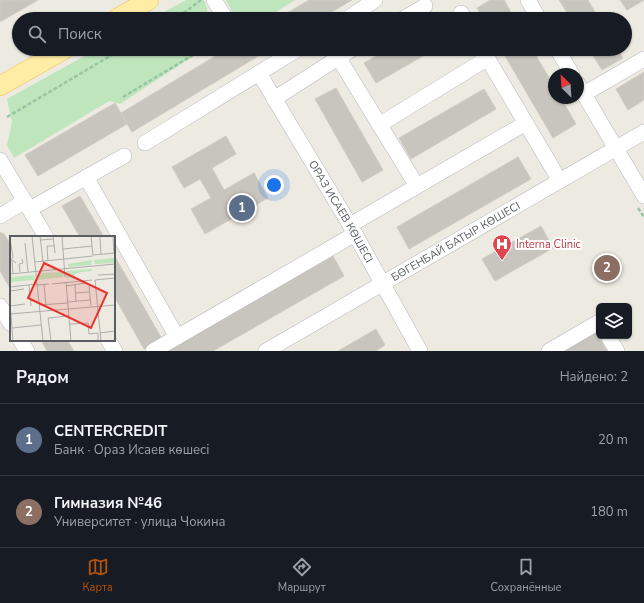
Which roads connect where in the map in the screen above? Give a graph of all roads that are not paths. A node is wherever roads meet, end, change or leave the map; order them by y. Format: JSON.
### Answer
{"nodes":[{"id":1,"x":149,"y":0,"type":"edge"},
{"id":2,"x":214,"y":0,"type":"edge"},
{"id":3,"x":375,"y":0,"type":"edge"},
{"id":4,"x":528,"y":0,"type":"edge"},
{"id":5,"x":425,"y":6,"type":"dead end"},
{"id":6,"x":128,"y":12,"type":"edge"},
{"id":7,"x":222,"y":12,"type":"edge"},
{"id":8,"x":357,"y":12,"type":"edge"},
{"id":9,"x":415,"y":12,"type":"edge"},
{"id":10,"x":535,"y":12,"type":"edge"},
{"id":11,"x":52,"y":56,"type":"edge"},
{"id":12,"x":287,"y":56,"type":"edge"},
{"id":13,"x":481,"y":56,"type":"edge"},
{"id":14,"x":487,"y":56,"type":"edge"},
{"id":15,"x":561,"y":56,"type":"edge"},
{"id":16,"x":338,"y":57,"type":"joint"},
{"id":17,"x":644,"y":59,"type":"edge"},
{"id":18,"x":568,"y":68,"type":"edge"},
{"id":19,"x":259,"y":73,"type":"junction"},
{"id":20,"x":0,"y":86,"type":"edge"},
{"id":21,"x":584,"y":88,"type":"edge"},
{"id":22,"x":584,"y":94,"type":"edge"},
{"id":23,"x":274,"y":99,"type":"junction"},
{"id":24,"x":526,"y":123,"type":"junction"},
{"id":25,"x":380,"y":125,"type":"junction"},
{"id":26,"x":644,"y":132,"type":"edge"},
{"id":27,"x":145,"y":143,"type":"dead end"},
{"id":28,"x":616,"y":148,"type":"junction"},
{"id":29,"x":124,"y":156,"type":"dead end"},
{"id":30,"x":0,"y":160,"type":"edge"},
{"id":31,"x":86,"y":177,"type":"junction"},
{"id":32,"x":560,"y":181,"type":"junction"},
{"id":33,"x":417,"y":186,"type":"junction"},
{"id":34,"x":644,"y":196,"type":"edge"},
{"id":35,"x":27,"y":205,"type":"junction"},
{"id":36,"x":0,"y":216,"type":"edge"},
{"id":37,"x":353,"y":229,"type":"junction"},
{"id":38,"x":45,"y":236,"type":"edge"},
{"id":39,"x":382,"y":284,"type":"junction"},
{"id":40,"x":0,"y":306,"type":"edge"},
{"id":41,"x":10,"y":322,"type":"edge"},
{"id":42,"x":596,"y":324,"type":"edge"},
{"id":43,"x":177,"y":337,"type":"junction"},
{"id":44,"x":610,"y":339,"type":"edge"},
{"id":45,"x":21,"y":341,"type":"edge"},
{"id":46,"x":109,"y":341,"type":"edge"},
{"id":47,"x":413,"y":349,"type":"edge"},
{"id":48,"x":27,"y":351,"type":"edge"},
{"id":49,"x":115,"y":351,"type":"edge"},
{"id":50,"x":153,"y":351,"type":"edge"},
{"id":51,"x":266,"y":351,"type":"edge"},
{"id":52,"x":549,"y":351,"type":"edge"},
{"id":53,"x":617,"y":351,"type":"edge"}],
"edges":[{"from":1,"to":6,"type":"main road"},
{"from":2,"to":7,"type":"street"},
{"from":3,"to":8,"type":"street"},
{"from":4,"to":10,"type":"street"},
{"from":5,"to":9,"type":"street"},
{"from":11,"to":20,"type":"main road"},
{"from":12,"to":19,"type":"street"},
{"from":13,"to":25,"type":"street"},
{"from":14,"to":24,"type":"street"},
{"from":15,"to":18,"type":"street"},
{"from":16,"to":23,"type":"street"},
{"from":16,"to":25,"type":"street"},
{"from":17,"to":21,"type":"street"},
{"from":19,"to":23,"type":"street","name":"ОРАЗ ИСАЕВ КӨШЕСІ"},
{"from":19,"to":27,"type":"street"},
{"from":22,"to":28,"type":"street"},
{"from":23,"to":37,"type":"street","name":"ОРАЗ ИСАЕВ КӨШЕСІ"},
{"from":24,"to":32,"type":"street"},
{"from":24,"to":33,"type":"street"},
{"from":25,"to":33,"type":"street"},
{"from":26,"to":28,"type":"street","name":"БӨГЕНБАЙ БАТЫР КӨШЕСІ"},
{"from":28,"to":32,"type":"street","name":"БӨГЕНБАЙ БАТЫР КӨШЕСІ"},
{"from":28,"to":34,"type":"street"},
{"from":29,"to":31,"type":"street"},
{"from":30,"to":35,"type":"street"},
{"from":31,"to":35,"type":"street"},
{"from":31,"to":43,"type":"street"},
{"from":32,"to":39,"type":"street","name":"БӨГЕНБАЙ БАТЫР КӨШЕСІ"},
{"from":33,"to":37,"type":"street"},
{"from":35,"to":36,"type":"street"},
{"from":35,"to":38,"type":"street"},
{"from":37,"to":39,"type":"street","name":"ОРАЗ ИСАЕВ КӨШЕСІ"},
{"from":37,"to":43,"type":"street"},
{"from":39,"to":47,"type":"street","name":"ОРАЗ ИСАЕВ КӨШЕСІ"},
{"from":39,"to":51,"type":"street","name":"БӨГЕНБАЙ БАТЫР КӨШЕСІ"},
{"from":40,"to":41,"type":"street"},
{"from":42,"to":52,"type":"street"},
{"from":43,"to":50,"type":"street"},
{"from":44,"to":53,"type":"street"},
{"from":45,"to":48,"type":"street"},
{"from":46,"to":49,"type":"street"}]}
